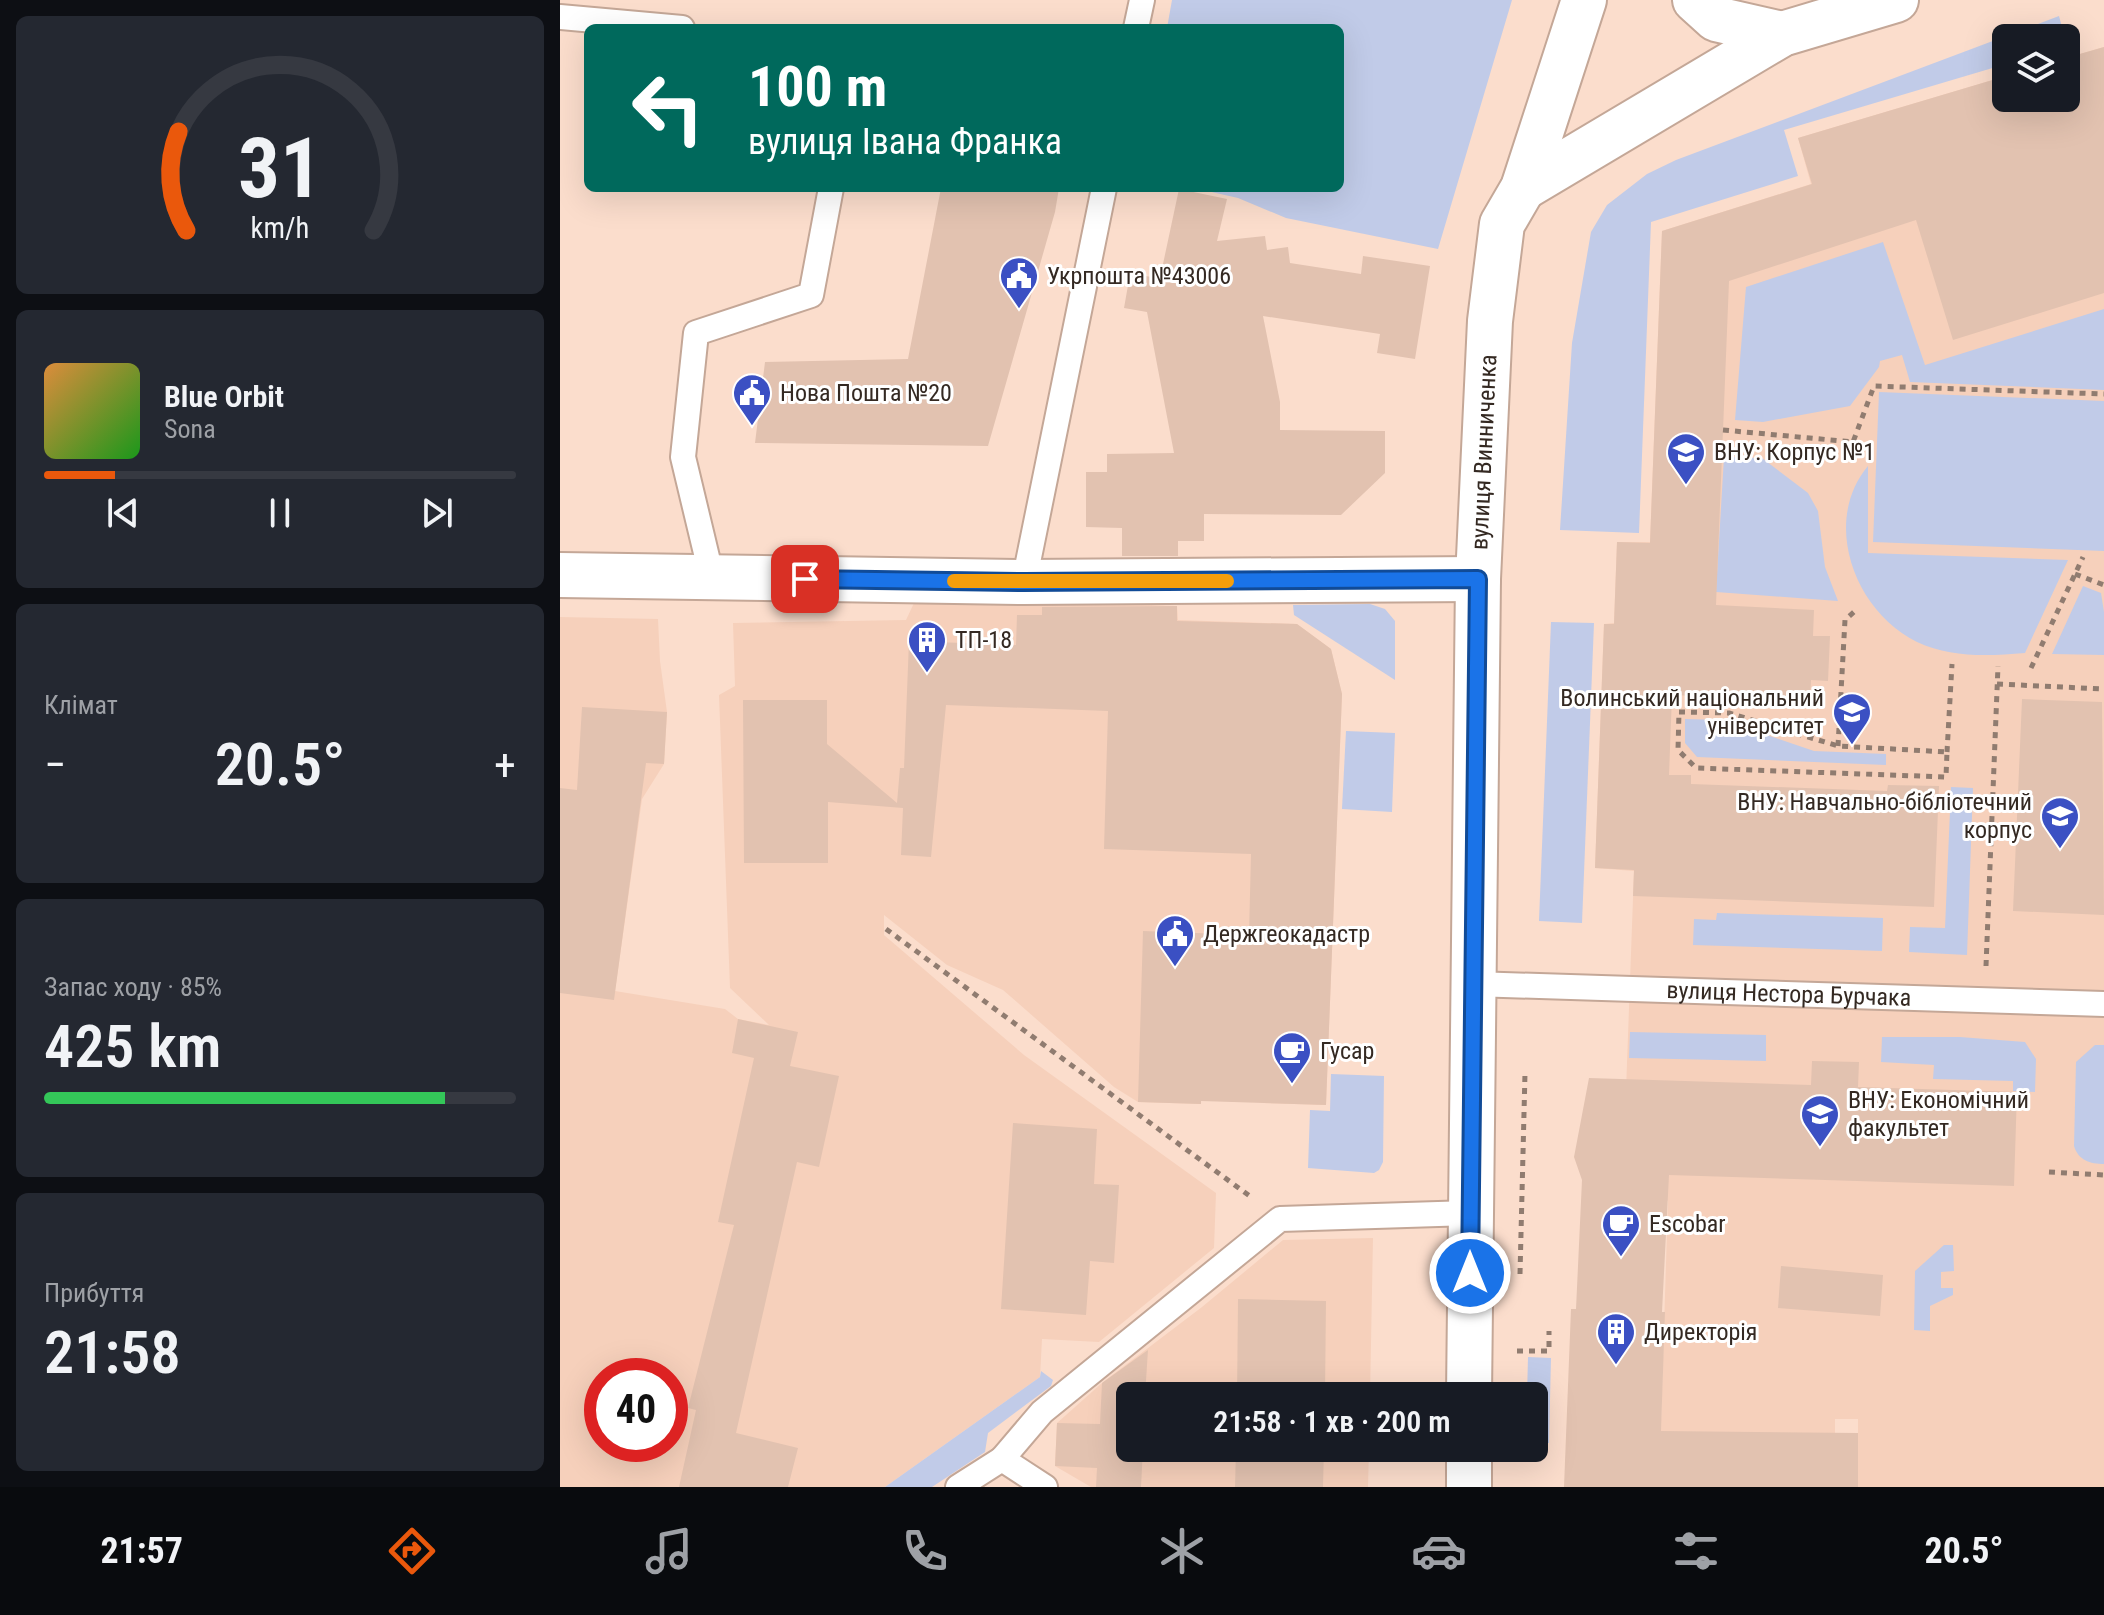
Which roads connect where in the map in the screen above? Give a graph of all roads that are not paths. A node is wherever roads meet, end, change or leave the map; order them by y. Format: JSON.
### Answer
{"nodes":[{"id":1,"x":1142,"y":0,"type":"edge"},
{"id":2,"x":1584,"y":0,"type":"edge"},
{"id":3,"x":1695,"y":0,"type":"edge"},
{"id":4,"x":1896,"y":0,"type":"edge"},
{"id":5,"x":560,"y":17,"type":"edge"},
{"id":6,"x":638,"y":24,"type":"edge"},
{"id":7,"x":1137,"y":24,"type":"edge"},
{"id":8,"x":1782,"y":34,"type":"junction"},
{"id":9,"x":1523,"y":188,"type":"junction"},
{"id":10,"x":830,"y":192,"type":"edge"},
{"id":11,"x":1103,"y":192,"type":"edge"},
{"id":12,"x":560,"y":575,"type":"edge"},
{"id":13,"x":712,"y":578,"type":"junction"},
{"id":14,"x":1478,"y":579,"type":"junction"},
{"id":15,"x":1024,"y":582,"type":"junction"},
{"id":16,"x":1473,"y":984,"type":"junction"},
{"id":17,"x":2104,"y":1004,"type":"edge"},
{"id":18,"x":1470,"y":1213,"type":"junction"},
{"id":19,"x":1469,"y":1382,"type":"edge"},
{"id":20,"x":1002,"y":1459,"type":"junction"},
{"id":21,"x":1469,"y":1462,"type":"edge"},
{"id":22,"x":958,"y":1487,"type":"edge"},
{"id":23,"x":1045,"y":1487,"type":"edge"},
{"id":24,"x":1469,"y":1487,"type":"edge"}],
"edges":[{"from":1,"to":7,"type":"lane"},
{"from":2,"to":9,"type":"street","name":"вулиця Винниченка"},
{"from":3,"to":8,"type":"street"},
{"from":4,"to":8,"type":"street"},
{"from":5,"to":6,"type":"lane"},
{"from":8,"to":9,"type":"street"},
{"from":9,"to":14,"type":"street","name":"вулиця Винниченка"},
{"from":10,"to":13,"type":"lane"},
{"from":11,"to":15,"type":"lane"},
{"from":12,"to":13,"type":"street"},
{"from":13,"to":15,"type":"street"},
{"from":14,"to":15,"type":"street"},
{"from":14,"to":16,"type":"street","name":"вулиця Винниченка"},
{"from":16,"to":17,"type":"lane","name":"вулиця Нестора Бурчака"},
{"from":16,"to":18,"type":"street","name":"вулиця Винниченка"},
{"from":18,"to":19,"type":"street","name":"вулиця Винниченка"},
{"from":18,"to":20,"type":"lane"},
{"from":20,"to":22,"type":"lane"},
{"from":20,"to":23,"type":"lane"},
{"from":21,"to":24,"type":"street"}]}
